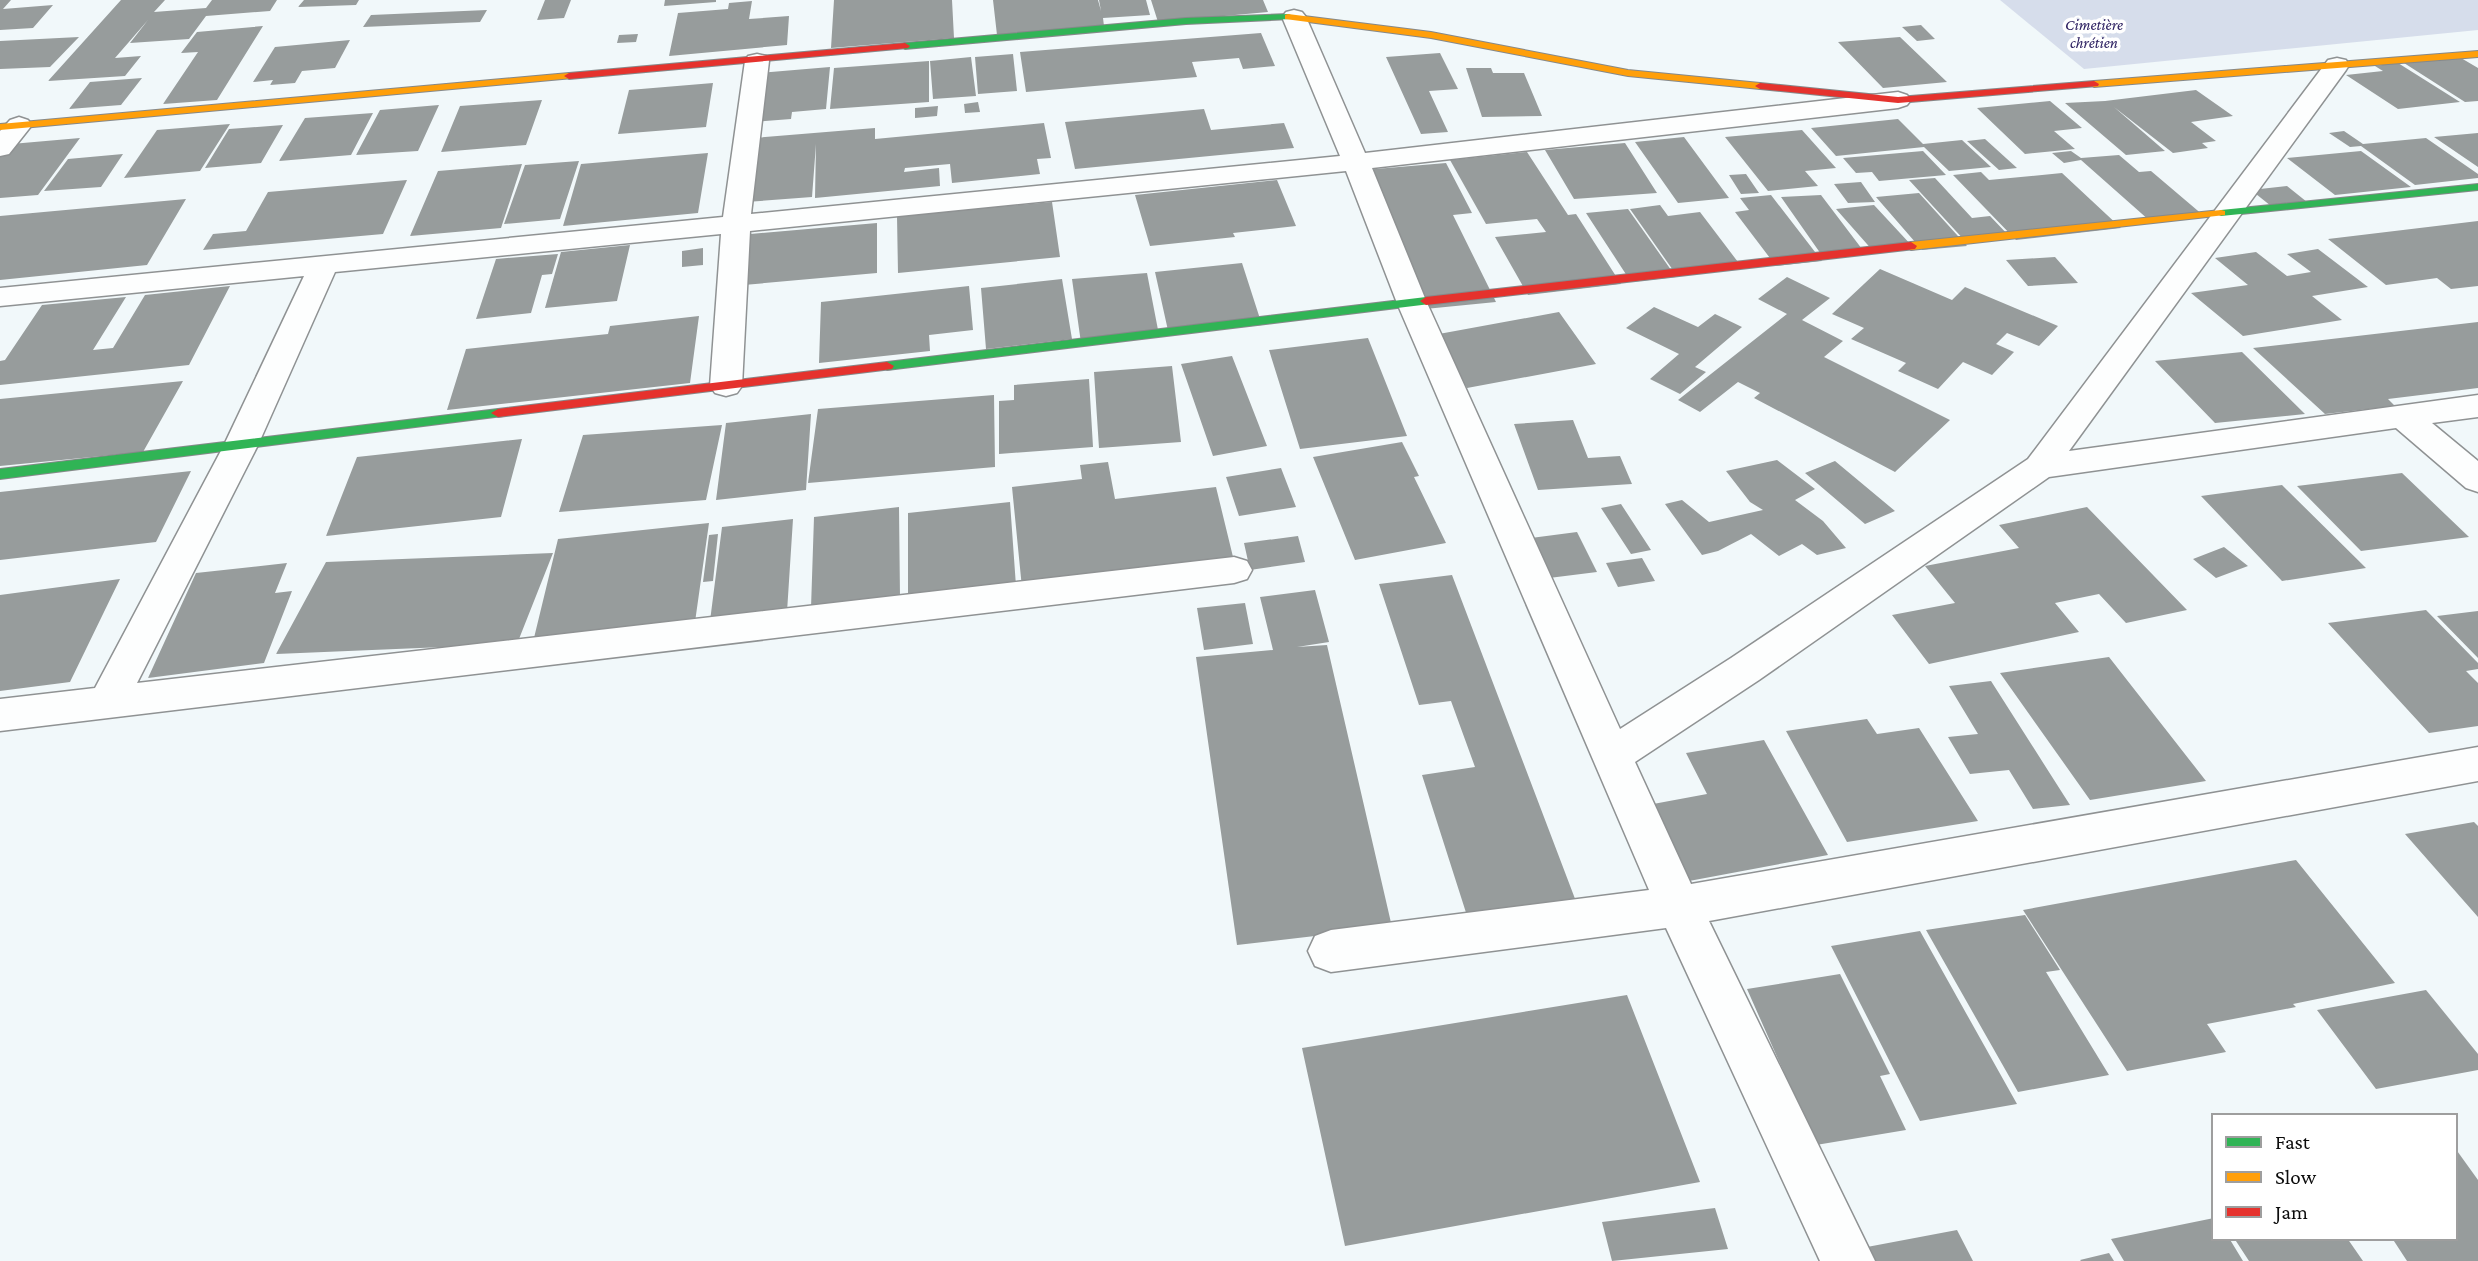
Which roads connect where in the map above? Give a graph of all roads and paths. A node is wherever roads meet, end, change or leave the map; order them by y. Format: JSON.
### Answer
{"nodes":[{"id":1,"x":1294,"y":17,"type":"junction"},
{"id":2,"x":2478,"y":54,"type":"edge"},
{"id":3,"x":757,"y":61,"type":"junction"},
{"id":4,"x":2337,"y":65,"type":"junction"},
{"id":5,"x":1898,"y":100,"type":"junction"},
{"id":6,"x":10,"y":126,"type":"edge"},
{"id":7,"x":0,"y":148,"type":"edge"},
{"id":8,"x":1356,"y":162,"type":"junction"},
{"id":9,"x":2478,"y":187,"type":"edge"},
{"id":10,"x":2228,"y":212,"type":"junction"},
{"id":11,"x":736,"y":224,"type":"junction"},
{"id":12,"x":324,"y":265,"type":"junction"},
{"id":13,"x":0,"y":297,"type":"edge"},
{"id":14,"x":1412,"y":303,"type":"junction"},
{"id":15,"x":726,"y":386,"type":"junction"},
{"id":16,"x":2478,"y":406,"type":"edge"},
{"id":17,"x":2402,"y":416,"type":"junction"},
{"id":18,"x":241,"y":445,"type":"junction"},
{"id":19,"x":2039,"y":467,"type":"junction"},
{"id":20,"x":0,"y":474,"type":"edge"},
{"id":21,"x":2478,"y":480,"type":"edge"},
{"id":22,"x":1234,"y":570,"type":"dead end"},
{"id":23,"x":108,"y":701,"type":"junction"},
{"id":24,"x":0,"y":715,"type":"edge"},
{"id":25,"x":1611,"y":756,"type":"junction"},
{"id":26,"x":2478,"y":764,"type":"edge"},
{"id":27,"x":1679,"y":906,"type":"junction"},
{"id":28,"x":1332,"y":951,"type":"dead end"},
{"id":29,"x":1848,"y":1261,"type":"edge"}],
"edges":[{"from":1,"to":3,"type":"street"},
{"from":1,"to":5,"type":"street"},
{"from":1,"to":8,"type":"street"},
{"from":2,"to":4,"type":"street"},
{"from":3,"to":6,"type":"street"},
{"from":3,"to":11,"type":"street"},
{"from":4,"to":5,"type":"street"},
{"from":4,"to":10,"type":"street"},
{"from":5,"to":8,"type":"street"},
{"from":6,"to":7,"type":"street"},
{"from":8,"to":11,"type":"street"},
{"from":8,"to":14,"type":"street"},
{"from":9,"to":10,"type":"street"},
{"from":10,"to":14,"type":"street"},
{"from":10,"to":19,"type":"street"},
{"from":11,"to":12,"type":"street"},
{"from":11,"to":15,"type":"street"},
{"from":12,"to":13,"type":"street"},
{"from":12,"to":18,"type":"street"},
{"from":14,"to":15,"type":"street"},
{"from":14,"to":25,"type":"street"},
{"from":15,"to":18,"type":"street"},
{"from":16,"to":17,"type":"street"},
{"from":17,"to":19,"type":"street"},
{"from":17,"to":21,"type":"street"},
{"from":18,"to":20,"type":"street"},
{"from":18,"to":23,"type":"street"},
{"from":19,"to":25,"type":"street"},
{"from":22,"to":23,"type":"street"},
{"from":23,"to":24,"type":"street"},
{"from":25,"to":27,"type":"street"},
{"from":26,"to":27,"type":"street"},
{"from":27,"to":28,"type":"street"},
{"from":27,"to":29,"type":"street"}]}
